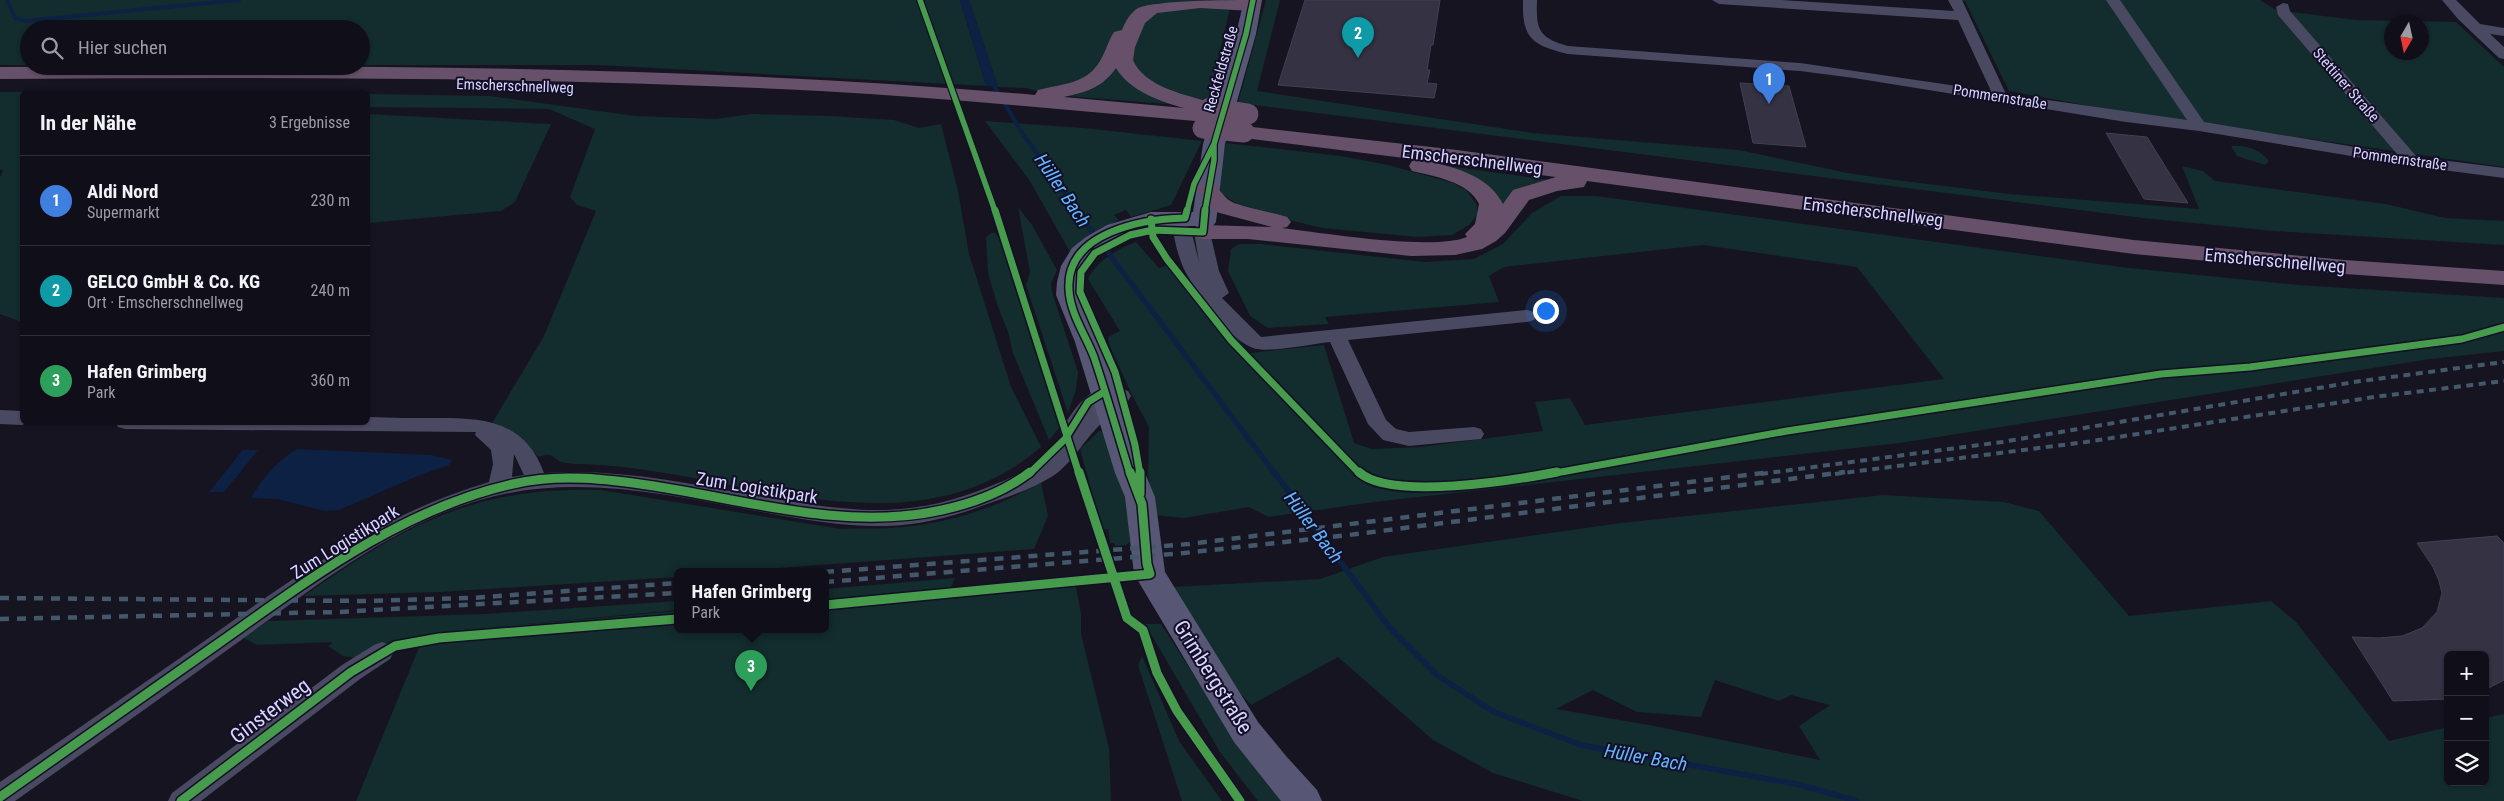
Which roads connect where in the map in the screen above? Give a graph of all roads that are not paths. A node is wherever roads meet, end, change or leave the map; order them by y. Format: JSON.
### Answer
{"nodes":[{"id":1,"x":1168,"y":0,"type":"edge"},
{"id":2,"x":1530,"y":0,"type":"edge"},
{"id":3,"x":1719,"y":0,"type":"edge"},
{"id":4,"x":1955,"y":0,"type":"edge"},
{"id":5,"x":2113,"y":0,"type":"edge"},
{"id":6,"x":2449,"y":0,"type":"edge"},
{"id":7,"x":1252,"y":2,"type":"edge"},
{"id":8,"x":2283,"y":7,"type":"dead end"},
{"id":9,"x":1963,"y":16,"type":"junction"},
{"id":10,"x":2475,"y":28,"type":"junction"},
{"id":11,"x":2504,"y":32,"type":"edge"},
{"id":12,"x":2504,"y":55,"type":"edge"},
{"id":13,"x":370,"y":73,"type":"edge"},
{"id":14,"x":0,"y":74,"type":"edge"},
{"id":15,"x":20,"y":74,"type":"edge"},
{"id":16,"x":0,"y":84,"type":"edge"},
{"id":17,"x":1999,"y":96,"type":"junction"},
{"id":18,"x":927,"y":99,"type":"junction"},
{"id":19,"x":1024,"y":102,"type":"junction"},
{"id":20,"x":1246,"y":122,"type":"junction"},
{"id":21,"x":1208,"y":124,"type":"junction"},
{"id":22,"x":2199,"y":126,"type":"junction"},
{"id":23,"x":2412,"y":162,"type":"junction"},
{"id":24,"x":2504,"y":174,"type":"edge"},
{"id":25,"x":1206,"y":190,"type":"junction"},
{"id":26,"x":1763,"y":198,"type":"junction"},
{"id":27,"x":1193,"y":225,"type":"junction"},
{"id":28,"x":1316,"y":233,"type":"junction"},
{"id":29,"x":2504,"y":265,"type":"edge"},
{"id":30,"x":2504,"y":278,"type":"edge"},
{"id":31,"x":1527,"y":316,"type":"dead end"},
{"id":32,"x":1336,"y":335,"type":"junction"},
{"id":33,"x":1113,"y":396,"type":"junction"},
{"id":34,"x":0,"y":416,"type":"edge"},
{"id":35,"x":20,"y":418,"type":"edge"},
{"id":36,"x":370,"y":424,"type":"edge"},
{"id":37,"x":439,"y":425,"type":"junction"},
{"id":38,"x":1474,"y":434,"type":"dead end"},
{"id":39,"x":536,"y":480,"type":"junction"},
{"id":40,"x":498,"y":487,"type":"junction"},
{"id":41,"x":382,"y":652,"type":"dead end"},
{"id":42,"x":0,"y":797,"type":"edge"},
{"id":43,"x":181,"y":801,"type":"edge"},
{"id":44,"x":1304,"y":801,"type":"edge"}],
"edges":[{"from":1,"to":19,"type":"highway"},
{"from":2,"to":17,"type":"street","name":"Pommernstraße"},
{"from":3,"to":9,"type":"street"},
{"from":4,"to":9,"type":"street"},
{"from":5,"to":22,"type":"street"},
{"from":6,"to":10,"type":"street"},
{"from":7,"to":21,"type":"street","name":"Reckfeldstraße"},
{"from":7,"to":21,"type":"highway"},
{"from":8,"to":23,"type":"street","name":"Stettiner Straße"},
{"from":9,"to":17,"type":"street"},
{"from":10,"to":11,"type":"street"},
{"from":10,"to":12,"type":"street"},
{"from":13,"to":18,"type":"highway","name":"Emscherschnellweg"},
{"from":14,"to":15,"type":"highway","name":"Emscherschnellweg"},
{"from":16,"to":18,"type":"highway","name":"Emscherschnellweg"},
{"from":17,"to":22,"type":"street","name":"Pommernstraße"},
{"from":18,"to":19,"type":"highway","name":"Emscherschnellweg"},
{"from":18,"to":19,"type":"highway","name":"Emscherschnellweg"},
{"from":19,"to":21,"type":"highway"},
{"from":20,"to":21,"type":"highway","bridge":true},
{"from":20,"to":26,"type":"highway","name":"Emscherschnellweg"},
{"from":20,"to":28,"type":"highway"},
{"from":20,"to":29,"type":"highway","name":"Emscherschnellweg"},
{"from":21,"to":25,"type":"street","name":"Reckfeldstraße"},
{"from":21,"to":27,"type":"street","name":"Reckfeldstraße"},
{"from":22,"to":23,"type":"street","name":"Pommernstraße"},
{"from":23,"to":24,"type":"street","name":"Pommernstraße"},
{"from":25,"to":27,"type":"street","name":"Reckfeldstraße"},
{"from":25,"to":28,"type":"highway"},
{"from":26,"to":27,"type":"highway"},
{"from":26,"to":30,"type":"highway","name":"Emscherschnellweg"},
{"from":27,"to":28,"type":"highway"},
{"from":27,"to":32,"type":"street","name":"Reckfeldstraße"},
{"from":27,"to":33,"type":"street"},
{"from":31,"to":32,"type":"street","name":"Reckfeldstraße"},
{"from":32,"to":38,"type":"street"},
{"from":33,"to":39,"type":"street","name":"Zum Logistikpark"},
{"from":33,"to":44,"type":"street","name":"Grimbergstraße"},
{"from":34,"to":35,"type":"street"},
{"from":36,"to":37,"type":"street"},
{"from":37,"to":39,"type":"street"},
{"from":37,"to":40,"type":"street"},
{"from":39,"to":40,"type":"street","name":"Zum Logistikpark"},
{"from":40,"to":42,"type":"street","name":"Zum Logistikpark"},
{"from":41,"to":43,"type":"street","name":"Ginsterweg"}]}
